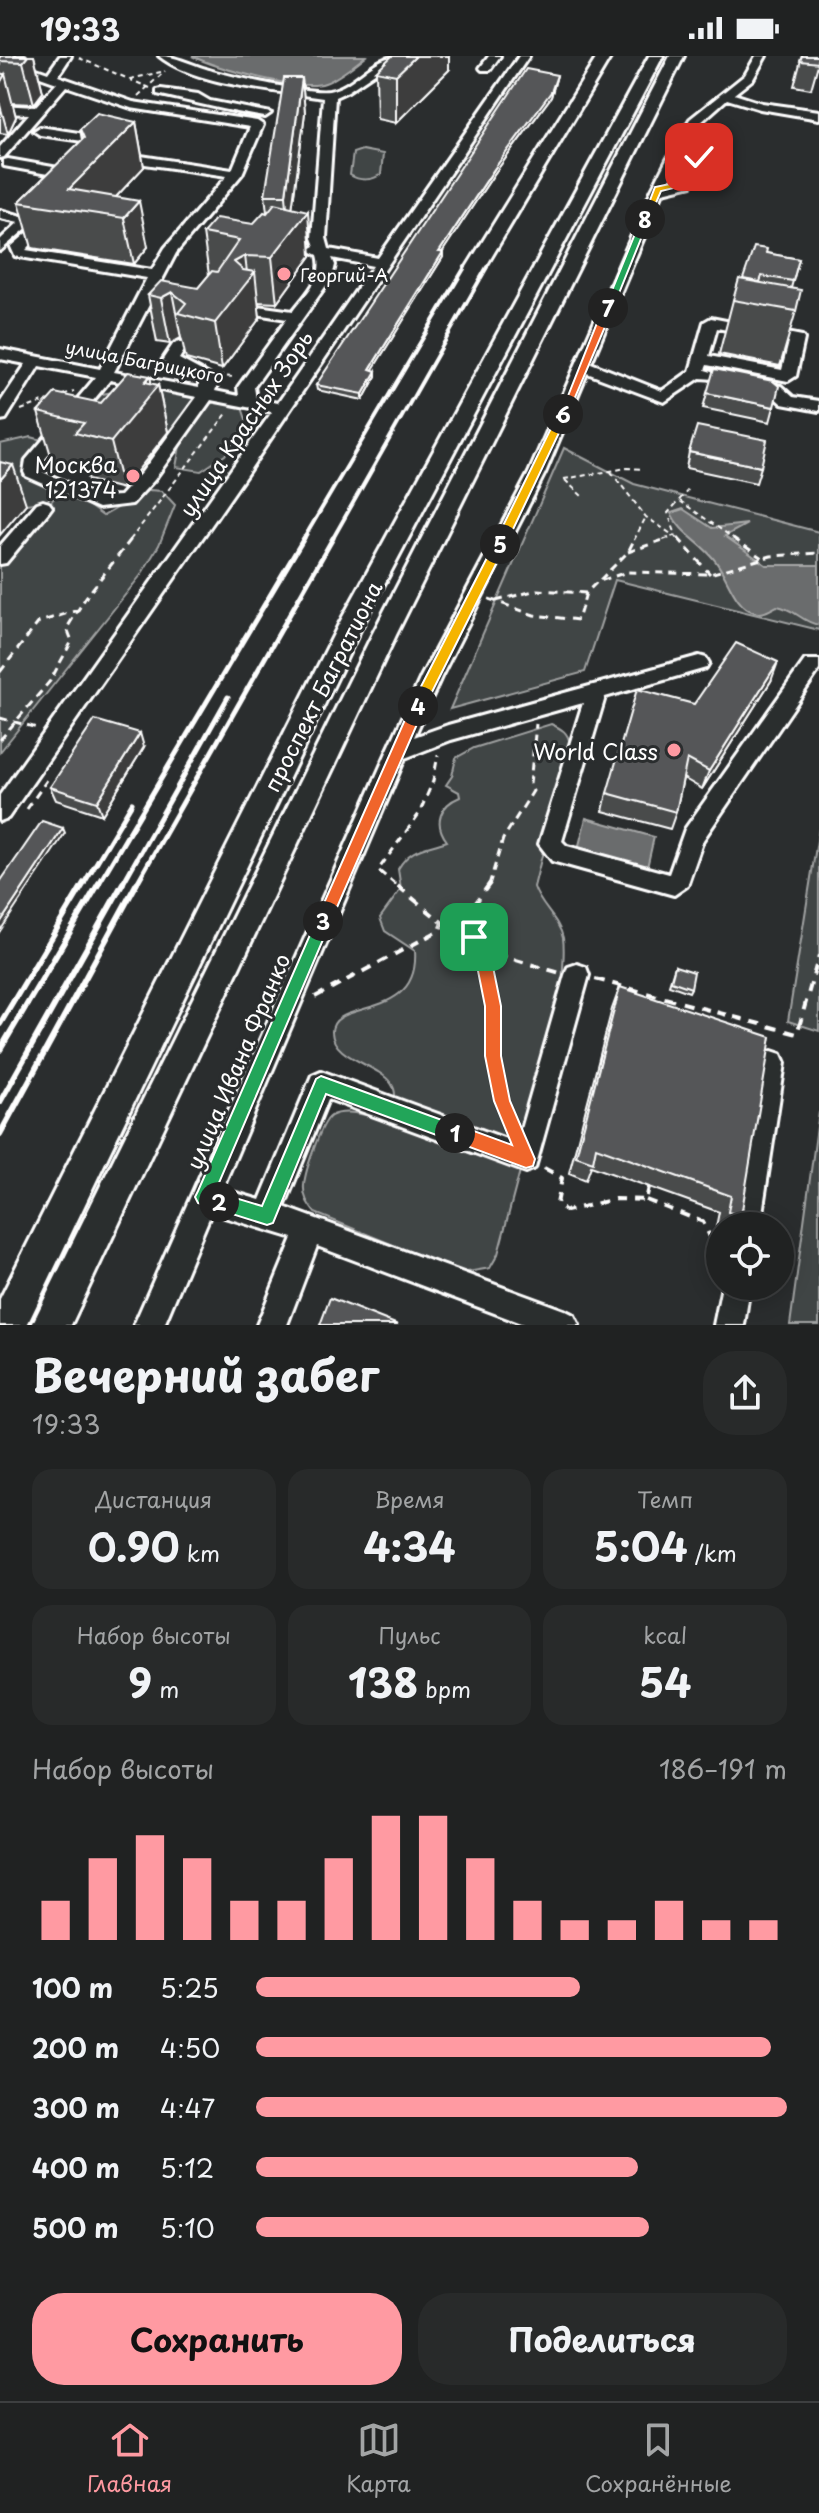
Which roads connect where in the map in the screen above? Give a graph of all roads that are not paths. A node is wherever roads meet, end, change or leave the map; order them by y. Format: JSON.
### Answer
{"nodes":[{"id":1,"x":66,"y":56,"type":"edge"},
{"id":2,"x":164,"y":56,"type":"edge"},
{"id":3,"x":395,"y":56,"type":"edge"},
{"id":4,"x":495,"y":56,"type":"edge"},
{"id":5,"x":524,"y":56,"type":"edge"},
{"id":6,"x":656,"y":56,"type":"edge"},
{"id":7,"x":677,"y":56,"type":"edge"},
{"id":8,"x":761,"y":56,"type":"edge"},
{"id":9,"x":22,"y":61,"type":"edge"},
{"id":10,"x":486,"y":68,"type":"dead end"},
{"id":11,"x":51,"y":77,"type":"junction"},
{"id":12,"x":64,"y":82,"type":"junction"},
{"id":13,"x":27,"y":87,"type":"edge"},
{"id":14,"x":161,"y":92,"type":"road end"},
{"id":15,"x":322,"y":94,"type":"junction"},
{"id":16,"x":727,"y":95,"type":"junction"},
{"id":17,"x":288,"y":102,"type":"edge"},
{"id":18,"x":0,"y":109,"type":"edge"},
{"id":19,"x":38,"y":111,"type":"junction"},
{"id":20,"x":819,"y":115,"type":"edge"},
{"id":21,"x":257,"y":125,"type":"junction"},
{"id":22,"x":18,"y":130,"type":"junction"},
{"id":23,"x":40,"y":131,"type":"dead end"},
{"id":24,"x":0,"y":136,"type":"edge"},
{"id":25,"x":4,"y":158,"type":"edge"},
{"id":26,"x":236,"y":174,"type":"junction"},
{"id":27,"x":86,"y":181,"type":"edge"},
{"id":28,"x":0,"y":214,"type":"edge"},
{"id":29,"x":29,"y":220,"type":"junction"},
{"id":30,"x":0,"y":247,"type":"edge"},
{"id":31,"x":299,"y":247,"type":"edge"},
{"id":32,"x":325,"y":252,"type":"junction"},
{"id":33,"x":381,"y":263,"type":"junction"},
{"id":34,"x":156,"y":283,"type":"junction"},
{"id":35,"x":250,"y":309,"type":"edge"},
{"id":36,"x":297,"y":316,"type":"junction"},
{"id":37,"x":277,"y":324,"type":"dead end"},
{"id":38,"x":179,"y":346,"type":"edge"},
{"id":39,"x":0,"y":354,"type":"edge"},
{"id":40,"x":35,"y":361,"type":"junction"},
{"id":41,"x":584,"y":366,"type":"junction"},
{"id":42,"x":698,"y":366,"type":"junction"},
{"id":43,"x":106,"y":374,"type":"junction"},
{"id":44,"x":209,"y":393,"type":"junction"},
{"id":45,"x":240,"y":403,"type":"junction"},
{"id":46,"x":819,"y":406,"type":"edge"},
{"id":47,"x":282,"y":409,"type":"junction"},
{"id":48,"x":0,"y":415,"type":"edge"},
{"id":49,"x":43,"y":507,"type":"dead end"},
{"id":50,"x":0,"y":558,"type":"edge"},
{"id":51,"x":699,"y":663,"type":"dead end"},
{"id":52,"x":812,"y":665,"type":"dead end"},
{"id":53,"x":597,"y":690,"type":"junction"},
{"id":54,"x":397,"y":752,"type":"junction"},
{"id":55,"x":0,"y":812,"type":"edge"},
{"id":56,"x":567,"y":974,"type":"road end"},
{"id":57,"x":772,"y":1063,"type":"edge"},
{"id":58,"x":204,"y":1197,"type":"junction"},
{"id":59,"x":748,"y":1212,"type":"edge"},
{"id":60,"x":267,"y":1216,"type":"junction"},
{"id":61,"x":310,"y":1229,"type":"junction"},
{"id":62,"x":733,"y":1300,"type":"edge"},
{"id":63,"x":7,"y":1325,"type":"edge"},
{"id":64,"x":51,"y":1325,"type":"edge"},
{"id":65,"x":149,"y":1325,"type":"edge"},
{"id":66,"x":272,"y":1325,"type":"edge"},
{"id":67,"x":564,"y":1325,"type":"edge"},
{"id":68,"x":729,"y":1325,"type":"edge"}],
"edges":[{"from":1,"to":11,"type":"street"},
{"from":2,"to":15,"type":"street"},
{"from":3,"to":15,"type":"street"},
{"from":4,"to":10,"type":"street"},
{"from":5,"to":33,"type":"street","name":"улица Красных Зорь"},
{"from":6,"to":63,"type":"main road","name":"проспект Багратиона"},
{"from":7,"to":64,"type":"main road","name":"проспект Багратиона"},
{"from":8,"to":16,"type":"street","name":"улица Ивана Франко"},
{"from":9,"to":11,"type":"street"},
{"from":9,"to":13,"type":"street"},
{"from":11,"to":12,"type":"street"},
{"from":12,"to":19,"type":"street"},
{"from":12,"to":21,"type":"street"},
{"from":14,"to":21,"type":"street"},
{"from":15,"to":17,"type":"street"},
{"from":15,"to":32,"type":"street"},
{"from":16,"to":20,"type":"street"},
{"from":16,"to":41,"type":"street","name":"улица Ивана Франко"},
{"from":18,"to":19,"type":"street"},
{"from":19,"to":22,"type":"street"},
{"from":21,"to":26,"type":"street"},
{"from":22,"to":24,"type":"street"},
{"from":22,"to":25,"type":"street"},
{"from":23,"to":26,"type":"street"},
{"from":25,"to":27,"type":"street"},
{"from":26,"to":34,"type":"street"},
{"from":28,"to":29,"type":"street"},
{"from":29,"to":30,"type":"street"},
{"from":29,"to":34,"type":"street"},
{"from":31,"to":32,"type":"street"},
{"from":32,"to":33,"type":"street"},
{"from":32,"to":36,"type":"street"},
{"from":33,"to":47,"type":"street","name":"улица Красных Зорь"},
{"from":34,"to":43,"type":"street"},
{"from":35,"to":36,"type":"street"},
{"from":36,"to":45,"type":"street"},
{"from":37,"to":44,"type":"street"},
{"from":38,"to":44,"type":"street"},
{"from":39,"to":40,"type":"street","name":"улица Багрицкого"},
{"from":40,"to":43,"type":"street","name":"улица Багрицкого"},
{"from":40,"to":48,"type":"street"},
{"from":41,"to":42,"type":"street"},
{"from":41,"to":54,"type":"street","name":"улица Ивана Франко"},
{"from":42,"to":42,"type":"street"},
{"from":42,"to":46,"type":"street"},
{"from":43,"to":44,"type":"street","name":"улица Багрицкого"},
{"from":43,"to":44,"type":"street"},
{"from":44,"to":45,"type":"street","name":"улица Багрицкого"},
{"from":45,"to":47,"type":"street","name":"улица Багрицкого"},
{"from":47,"to":55,"type":"street","name":"улица Красных Зорь"},
{"from":49,"to":50,"type":"street"},
{"from":51,"to":53,"type":"street"},
{"from":52,"to":53,"type":"street"},
{"from":53,"to":54,"type":"street"},
{"from":54,"to":58,"type":"street","name":"улица Ивана Франко"},
{"from":56,"to":60,"type":"street"},
{"from":57,"to":59,"type":"street"},
{"from":58,"to":60,"type":"street"},
{"from":58,"to":65,"type":"street","name":"улица Ивана Франко"},
{"from":60,"to":61,"type":"street"},
{"from":61,"to":66,"type":"street"},
{"from":61,"to":67,"type":"street"},
{"from":62,"to":68,"type":"street"}]}
